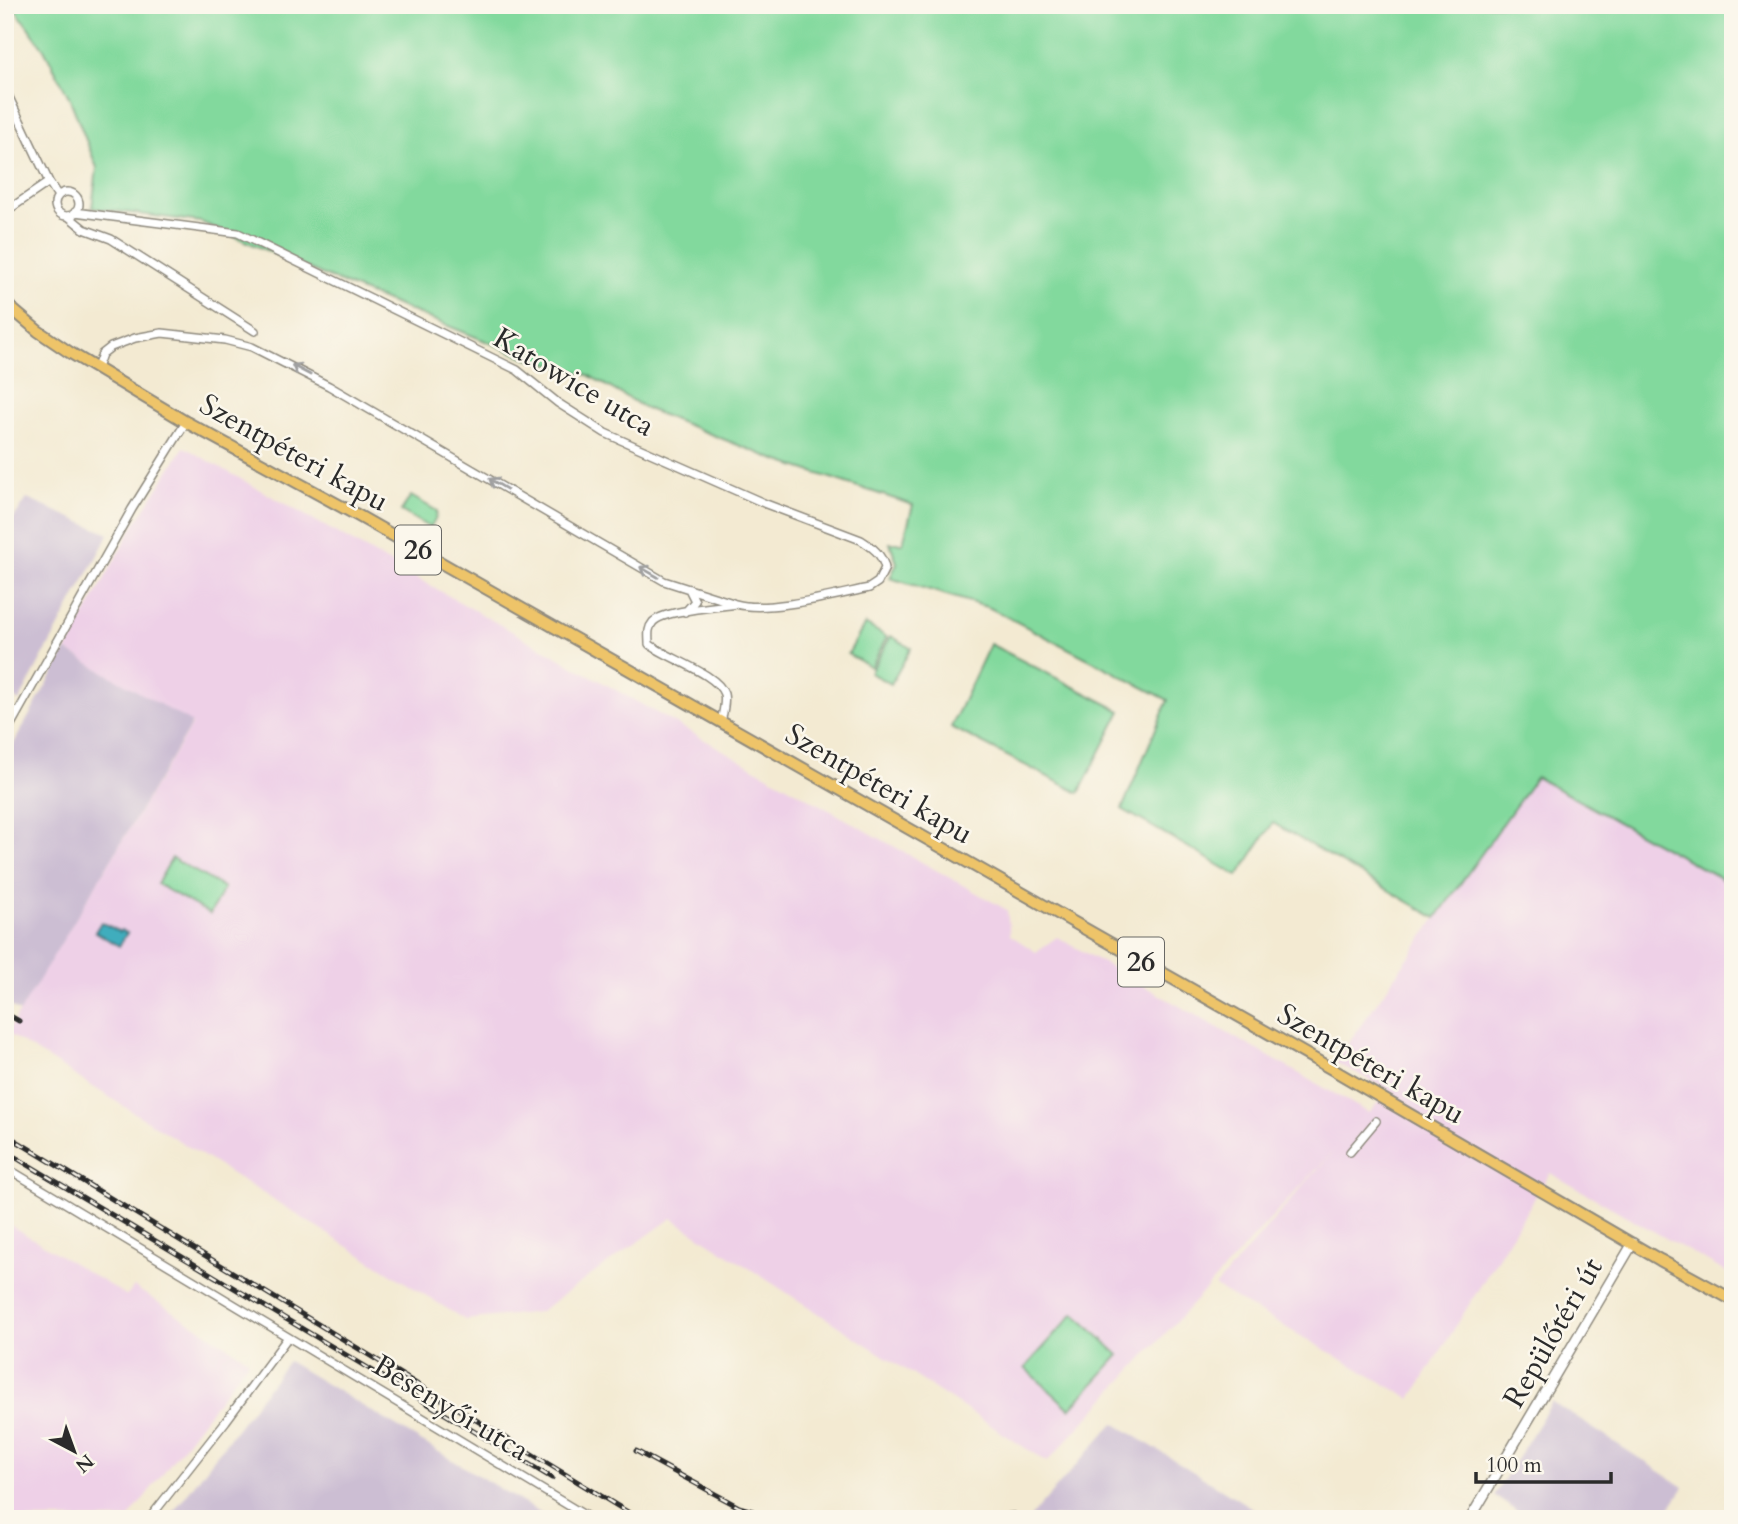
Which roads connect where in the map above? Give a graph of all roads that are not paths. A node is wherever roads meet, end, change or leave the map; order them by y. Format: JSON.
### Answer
{"nodes":[{"id":1,"x":5,"y":89,"type":"edge"},
{"id":2,"x":49,"y":182,"type":"junction"},
{"id":3,"x":58,"y":197,"type":"junction"},
{"id":4,"x":5,"y":212,"type":"edge"},
{"id":5,"x":71,"y":214,"type":"junction"},
{"id":6,"x":5,"y":303,"type":"edge"},
{"id":7,"x":255,"y":331,"type":"dead end"},
{"id":8,"x":97,"y":368,"type":"junction"},
{"id":9,"x":186,"y":422,"type":"junction"},
{"id":10,"x":689,"y":589,"type":"junction"},
{"id":11,"x":736,"y":604,"type":"junction"},
{"id":12,"x":685,"y":612,"type":"junction"},
{"id":13,"x":722,"y":722,"type":"junction"},
{"id":14,"x":5,"y":735,"type":"edge"},
{"id":15,"x":1376,"y":1121,"type":"dead end"},
{"id":16,"x":1350,"y":1152,"type":"dead end"},
{"id":17,"x":6,"y":1169,"type":"edge"},
{"id":18,"x":1633,"y":1243,"type":"junction"},
{"id":19,"x":1733,"y":1300,"type":"edge"},
{"id":20,"x":288,"y":1337,"type":"junction"},
{"id":21,"x":149,"y":1519,"type":"edge"},
{"id":22,"x":592,"y":1519,"type":"edge"},
{"id":23,"x":1470,"y":1519,"type":"edge"}],
"edges":[{"from":1,"to":2,"type":"street"},
{"from":2,"to":3,"type":"street"},
{"from":2,"to":4,"type":"street"},
{"from":3,"to":5,"type":"street"},
{"from":3,"to":5,"type":"street"},
{"from":5,"to":7,"type":"street"},
{"from":5,"to":11,"type":"street","name":"Katowice utca"},
{"from":6,"to":8,"type":"main road","name":"Szentpéteri kapu","number":"26"},
{"from":8,"to":9,"type":"main road","name":"Szentpéteri kapu","number":"26"},
{"from":10,"to":8,"type":"street","name":"Katowice utca","one_way":true},
{"from":9,"to":13,"type":"main road","name":"Szentpéteri kapu","number":"26"},
{"from":9,"to":14,"type":"street"},
{"from":10,"to":11,"type":"street","name":"Katowice utca"},
{"from":10,"to":12,"type":"street"},
{"from":11,"to":12,"type":"street","name":"Katowice utca"},
{"from":12,"to":13,"type":"street","name":"Katowice utca"},
{"from":13,"to":18,"type":"main road","name":"Szentpéteri kapu","number":"26"},
{"from":15,"to":16,"type":"street"},
{"from":17,"to":20,"type":"street","name":"Besenyői utca"},
{"from":18,"to":19,"type":"main road","name":"Szentpéteri kapu","number":"26"},
{"from":18,"to":23,"type":"street","name":"Repülőtéri út"},
{"from":20,"to":21,"type":"street"},
{"from":20,"to":22,"type":"street","name":"Besenyői utca"}]}
